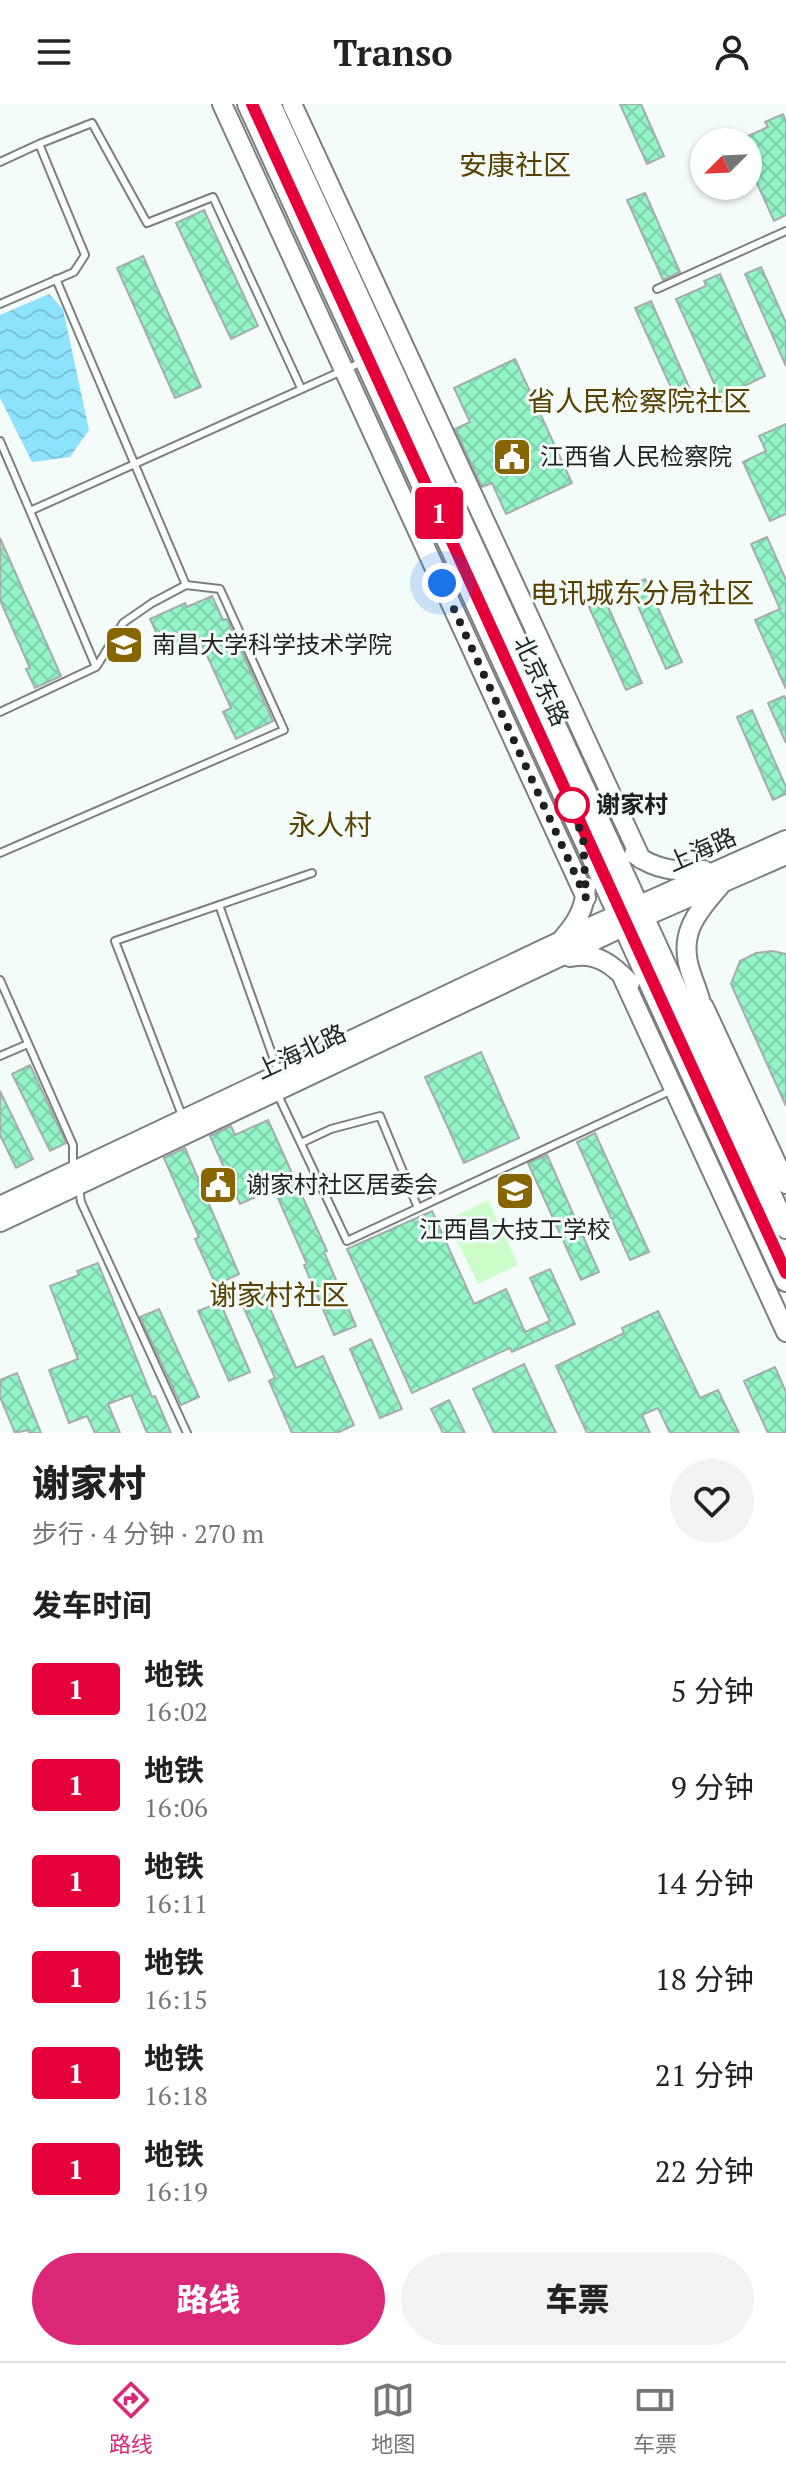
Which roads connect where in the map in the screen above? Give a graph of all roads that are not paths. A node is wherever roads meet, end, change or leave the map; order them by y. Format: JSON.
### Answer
{"nodes":[{"id":1,"x":222,"y":104,"type":"edge"},
{"id":2,"x":248,"y":104,"type":"edge"},
{"id":3,"x":270,"y":104,"type":"edge"},
{"id":4,"x":292,"y":104,"type":"edge"},
{"id":5,"x":39,"y":144,"type":"junction"},
{"id":6,"x":0,"y":162,"type":"edge"},
{"id":7,"x":786,"y":231,"type":"edge"},
{"id":8,"x":56,"y":279,"type":"junction"},
{"id":9,"x":657,"y":289,"type":"dead end"},
{"id":10,"x":0,"y":304,"type":"edge"},
{"id":11,"x":365,"y":361,"type":"junction"},
{"id":12,"x":344,"y":370,"type":"junction"},
{"id":13,"x":301,"y":388,"type":"junction"},
{"id":14,"x":0,"y":441,"type":"edge"},
{"id":15,"x":136,"y":463,"type":"junction"},
{"id":16,"x":30,"y":511,"type":"junction"},
{"id":17,"x":186,"y":585,"type":"junction"},
{"id":18,"x":96,"y":667,"type":"junction"},
{"id":19,"x":0,"y":712,"type":"edge"},
{"id":20,"x":598,"y":817,"type":"junction"},
{"id":21,"x":583,"y":836,"type":"junction"},
{"id":22,"x":786,"y":840,"type":"edge"},
{"id":23,"x":0,"y":853,"type":"edge"},
{"id":24,"x":786,"y":855,"type":"edge"},
{"id":25,"x":641,"y":859,"type":"junction"},
{"id":26,"x":312,"y":873,"type":"dead end"},
{"id":27,"x":721,"y":875,"type":"junction"},
{"id":28,"x":586,"y":898,"type":"junction"},
{"id":29,"x":219,"y":905,"type":"junction"},
{"id":30,"x":641,"y":911,"type":"junction"},
{"id":31,"x":621,"y":920,"type":"junction"},
{"id":32,"x":559,"y":942,"type":"junction"},
{"id":33,"x":551,"y":961,"type":"junction"},
{"id":34,"x":621,"y":974,"type":"junction"},
{"id":35,"x":0,"y":980,"type":"edge"},
{"id":36,"x":704,"y":1007,"type":"junction"},
{"id":37,"x":669,"y":1026,"type":"junction"},
{"id":38,"x":28,"y":1044,"type":"junction"},
{"id":39,"x":705,"y":1053,"type":"junction"},
{"id":40,"x":0,"y":1056,"type":"edge"},
{"id":41,"x":277,"y":1082,"type":"junction"},
{"id":42,"x":674,"y":1089,"type":"junction"},
{"id":43,"x":183,"y":1118,"type":"junction"},
{"id":44,"x":301,"y":1143,"type":"junction"},
{"id":45,"x":76,"y":1178,"type":"junction"},
{"id":46,"x":786,"y":1184,"type":"edge"},
{"id":47,"x":0,"y":1206,"type":"edge"},
{"id":48,"x":418,"y":1208,"type":"junction"},
{"id":49,"x":0,"y":1222,"type":"edge"},
{"id":50,"x":786,"y":1228,"type":"edge"},
{"id":51,"x":786,"y":1281,"type":"edge"},
{"id":52,"x":786,"y":1332,"type":"edge"},
{"id":53,"x":187,"y":1433,"type":"edge"}],
"edges":[{"from":1,"to":12,"type":"main road","name":"北京东路"},
{"from":2,"to":11,"type":"main road","name":"北京东路"},
{"from":3,"to":20,"type":"main road","name":"北京东路"},
{"from":4,"to":25,"type":"main road","name":"北京东路"},
{"from":5,"to":6,"type":"lane"},
{"from":5,"to":8,"type":"lane"},
{"from":5,"to":13,"type":"lane"},
{"from":7,"to":9,"type":"lane"},
{"from":8,"to":10,"type":"lane"},
{"from":8,"to":15,"type":"lane"},
{"from":11,"to":12,"type":"lane"},
{"from":11,"to":21,"type":"main road","name":"北京东路"},
{"from":12,"to":13,"type":"lane"},
{"from":12,"to":28,"type":"main road","name":"北京东路"},
{"from":13,"to":15,"type":"lane"},
{"from":14,"to":16,"type":"lane"},
{"from":15,"to":16,"type":"lane"},
{"from":15,"to":17,"type":"lane"},
{"from":16,"to":18,"type":"lane"},
{"from":17,"to":18,"type":"lane"},
{"from":17,"to":23,"type":"lane"},
{"from":18,"to":19,"type":"lane"},
{"from":20,"to":25,"type":"main road"},
{"from":20,"to":30,"type":"main road","name":"北京东路"},
{"from":21,"to":28,"type":"main road"},
{"from":21,"to":31,"type":"main road","name":"北京东路"},
{"from":22,"to":27,"type":"main road","name":"上海路"},
{"from":24,"to":27,"type":"main road","name":"上海路"},
{"from":25,"to":27,"type":"main road"},
{"from":26,"to":29,"type":"lane"},
{"from":27,"to":30,"type":"main road","name":"上海路"},
{"from":27,"to":36,"type":"main road"},
{"from":28,"to":32,"type":"main road"},
{"from":29,"to":41,"type":"lane"},
{"from":29,"to":43,"type":"lane"},
{"from":30,"to":31,"type":"main road","name":"上海路"},
{"from":30,"to":39,"type":"main road","name":"北京东路"},
{"from":31,"to":32,"type":"main road","name":"上海北路"},
{"from":31,"to":33,"type":"main road","name":"上海北路"},
{"from":31,"to":37,"type":"main road","name":"北京东路"},
{"from":32,"to":41,"type":"main road","name":"上海北路"},
{"from":33,"to":34,"type":"main road"},
{"from":33,"to":41,"type":"main road","name":"上海北路"},
{"from":34,"to":37,"type":"main road"},
{"from":34,"to":42,"type":"main road"},
{"from":35,"to":38,"type":"lane"},
{"from":36,"to":39,"type":"main road"},
{"from":36,"to":46,"type":"main road"},
{"from":37,"to":51,"type":"main road","name":"北京东路"},
{"from":38,"to":40,"type":"lane"},
{"from":38,"to":45,"type":"lane"},
{"from":39,"to":50,"type":"main road","name":"北京东路"},
{"from":41,"to":43,"type":"main road","name":"上海北路"},
{"from":41,"to":44,"type":"lane"},
{"from":41,"to":45,"type":"main road","name":"上海北路"},
{"from":42,"to":48,"type":"lane"},
{"from":42,"to":52,"type":"main road"},
{"from":43,"to":45,"type":"main road","name":"上海北路"},
{"from":44,"to":48,"type":"lane"},
{"from":44,"to":48,"type":"lane"},
{"from":45,"to":47,"type":"main road","name":"上海北路"},
{"from":45,"to":49,"type":"main road","name":"上海北路"},
{"from":45,"to":53,"type":"lane"}]}
